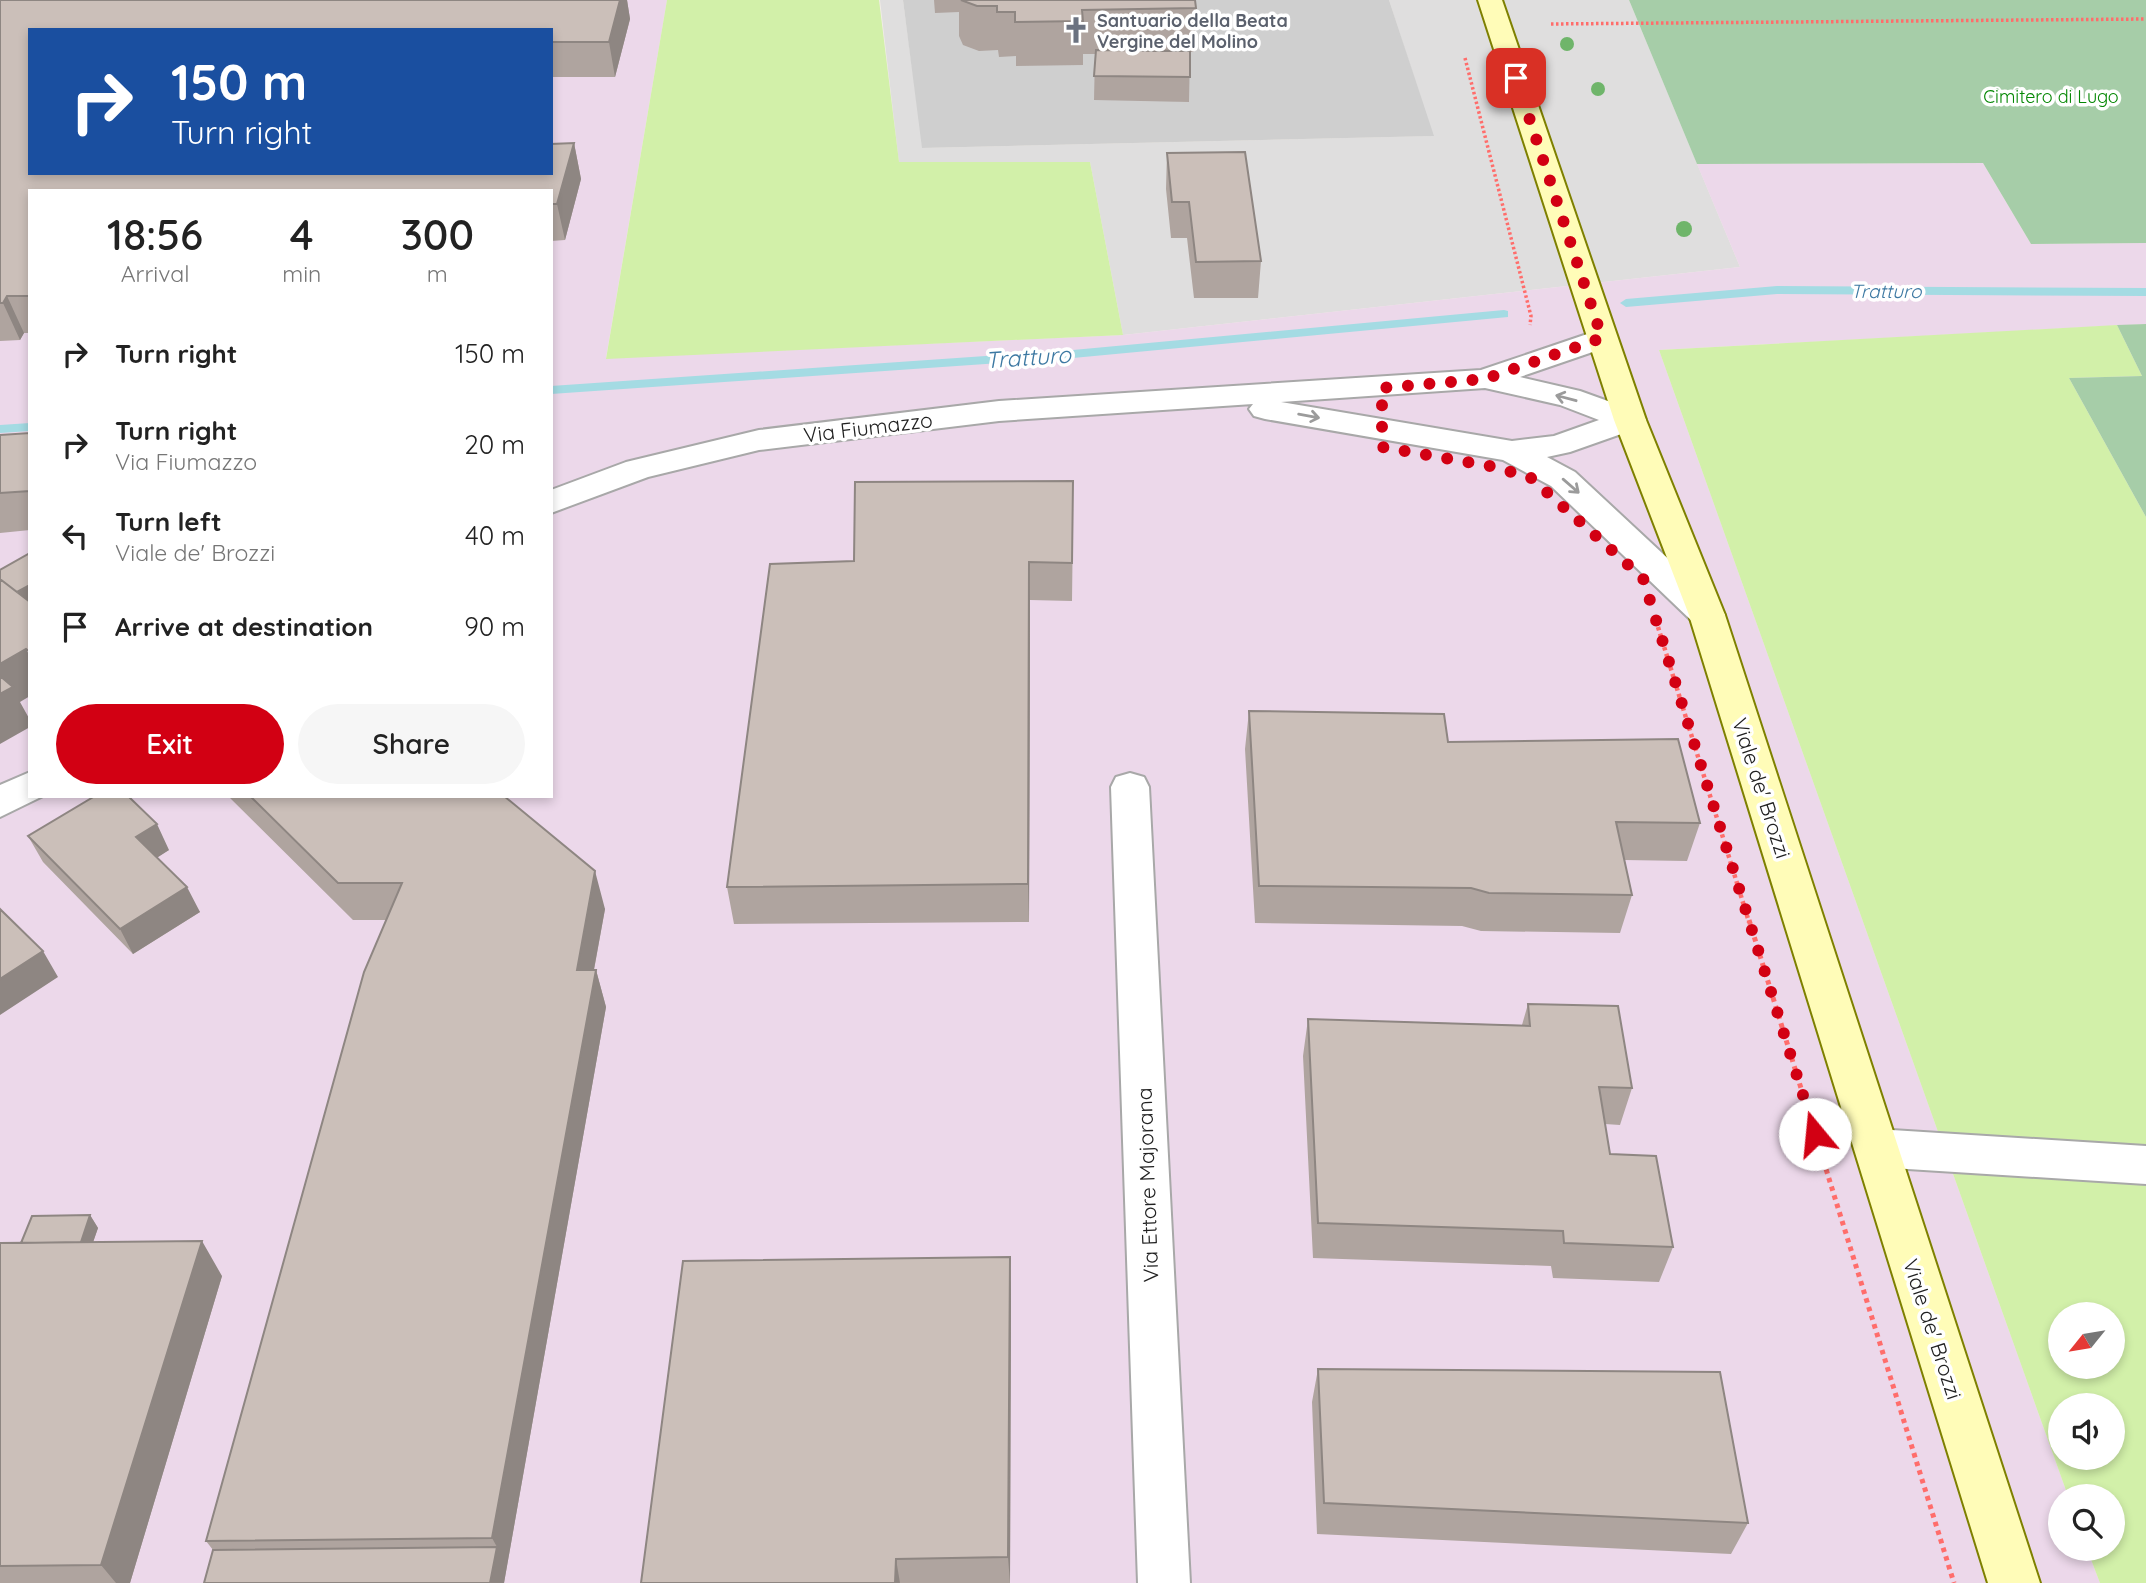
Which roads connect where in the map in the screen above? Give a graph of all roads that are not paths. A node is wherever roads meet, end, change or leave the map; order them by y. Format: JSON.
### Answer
{"nodes":[{"id":1,"x":1490,"y":0,"type":"edge"},
{"id":2,"x":1602,"y":338,"type":"junction"},
{"id":3,"x":1485,"y":379,"type":"junction"},
{"id":4,"x":1194,"y":396,"type":"junction"},
{"id":5,"x":1630,"y":420,"type":"junction"},
{"id":6,"x":1512,"y":452,"type":"junction"},
{"id":7,"x":553,"y":501,"type":"edge"},
{"id":8,"x":1707,"y":615,"type":"junction"},
{"id":9,"x":28,"y":787,"type":"edge"},
{"id":10,"x":1130,"y":787,"type":"dead end"},
{"id":11,"x":0,"y":803,"type":"edge"},
{"id":12,"x":1876,"y":1148,"type":"junction"},
{"id":13,"x":2146,"y":1166,"type":"edge"},
{"id":14,"x":1164,"y":1583,"type":"edge"},
{"id":15,"x":2014,"y":1583,"type":"edge"}],
"edges":[{"from":1,"to":2,"type":"street","name":"Viale de' Brozzi"},
{"from":2,"to":3,"type":"street","name":"Via Fiumazzo"},
{"from":2,"to":5,"type":"street","name":"Viale de' Brozzi"},
{"from":3,"to":4,"type":"street","name":"Via Fiumazzo"},
{"from":5,"to":3,"type":"street","name":"Via Fiumazzo","one_way":true},
{"from":4,"to":6,"type":"street","name":"Via Fiumazzo","one_way":true},
{"from":4,"to":7,"type":"street","name":"Via Fiumazzo"},
{"from":5,"to":6,"type":"street","name":"Via Fiumazzo"},
{"from":5,"to":8,"type":"street","name":"Viale de' Brozzi"},
{"from":6,"to":8,"type":"street","name":"Via Fiumazzo","one_way":true},
{"from":8,"to":12,"type":"street","name":"Viale de' Brozzi"},
{"from":9,"to":11,"type":"street"},
{"from":10,"to":14,"type":"street","name":"Via Ettore Majorana"},
{"from":12,"to":13,"type":"street"},
{"from":12,"to":15,"type":"street","name":"Viale de' Brozzi"}]}
